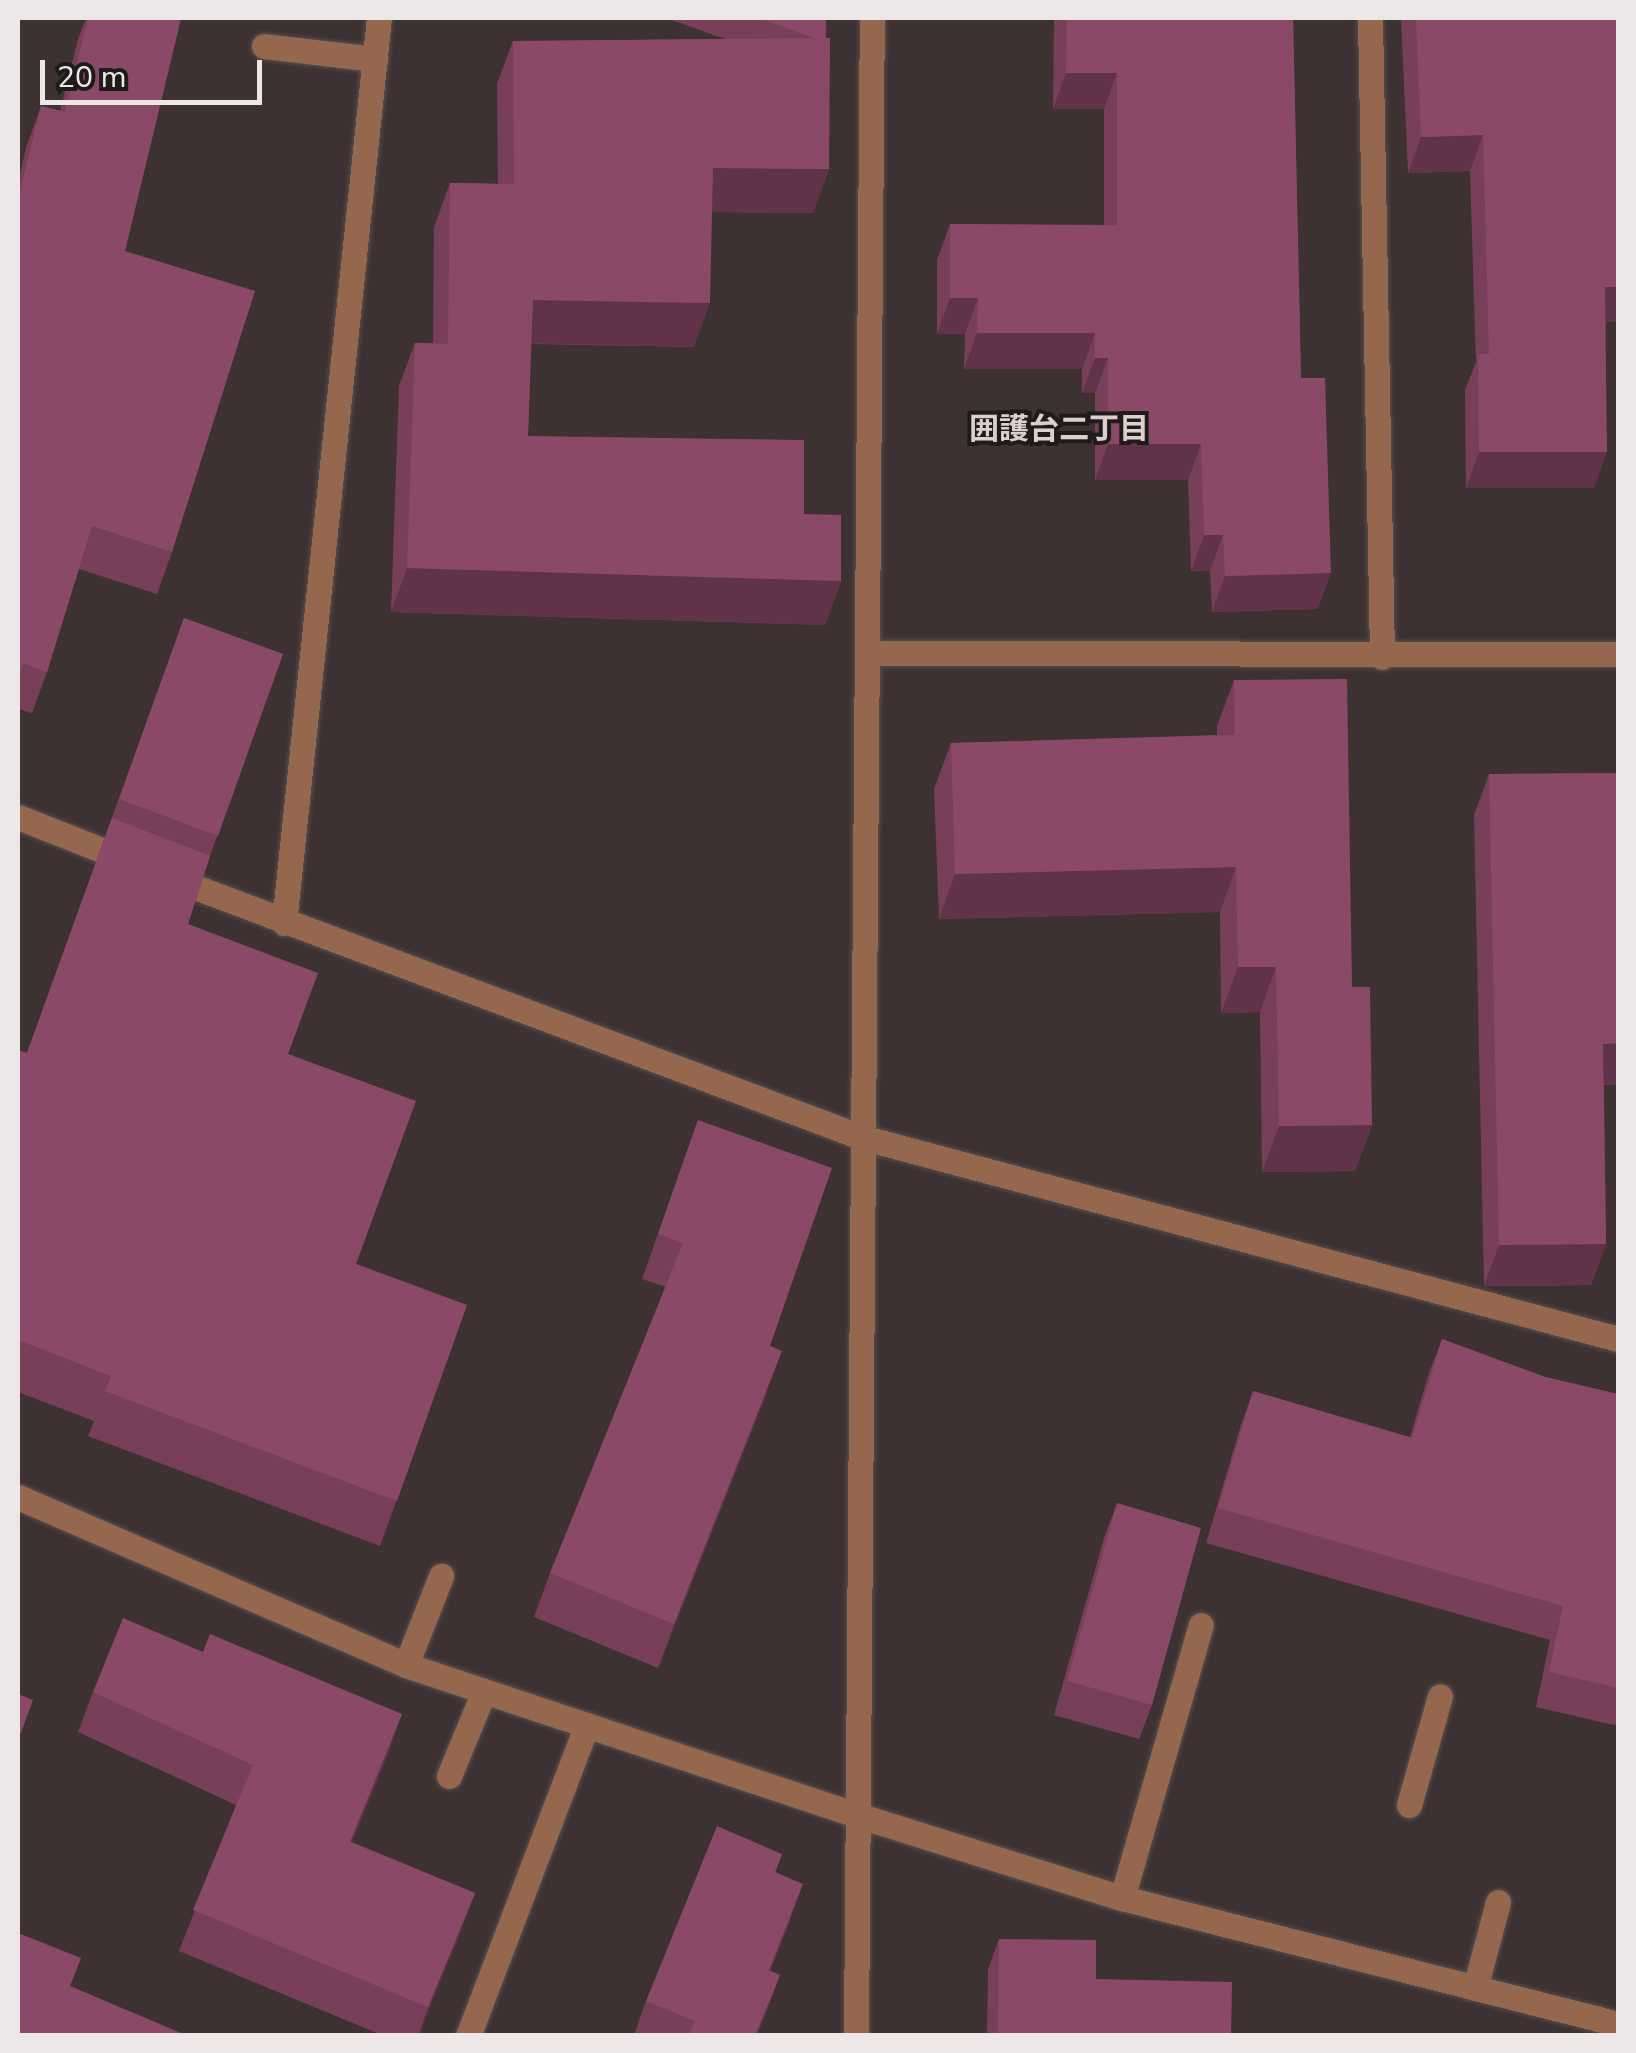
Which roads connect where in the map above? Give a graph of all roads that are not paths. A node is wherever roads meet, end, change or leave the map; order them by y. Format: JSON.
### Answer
{"nodes":[{"id":1,"x":379,"y":18,"type":"edge"},
{"id":2,"x":872,"y":18,"type":"edge"},
{"id":3,"x":1370,"y":18,"type":"edge"},
{"id":4,"x":264,"y":46,"type":"dead end"},
{"id":5,"x":375,"y":59,"type":"junction"},
{"id":6,"x":874,"y":653,"type":"junction"},
{"id":7,"x":1618,"y":654,"type":"edge"},
{"id":8,"x":1382,"y":658,"type":"junction"},
{"id":9,"x":18,"y":817,"type":"edge"},
{"id":10,"x":284,"y":924,"type":"junction"},
{"id":11,"x":861,"y":1137,"type":"junction"},
{"id":12,"x":1618,"y":1339,"type":"edge"},
{"id":13,"x":18,"y":1497,"type":"edge"},
{"id":14,"x":441,"y":1576,"type":"dead end"},
{"id":15,"x":1200,"y":1624,"type":"dead end"},
{"id":16,"x":406,"y":1665,"type":"junction"},
{"id":17,"x":484,"y":1691,"type":"junction"},
{"id":18,"x":1440,"y":1696,"type":"dead end"},
{"id":19,"x":587,"y":1725,"type":"junction"},
{"id":20,"x":450,"y":1776,"type":"dead end"},
{"id":21,"x":1409,"y":1805,"type":"dead end"},
{"id":22,"x":860,"y":1816,"type":"junction"},
{"id":23,"x":1122,"y":1898,"type":"junction"},
{"id":24,"x":1498,"y":1902,"type":"dead end"},
{"id":25,"x":1474,"y":1988,"type":"junction"},
{"id":26,"x":1613,"y":2027,"type":"edge"},
{"id":27,"x":468,"y":2036,"type":"edge"},
{"id":28,"x":856,"y":2036,"type":"edge"}],
"edges":[{"from":1,"to":5,"type":"street"},
{"from":2,"to":6,"type":"street"},
{"from":3,"to":8,"type":"street"},
{"from":4,"to":5,"type":"street"},
{"from":5,"to":10,"type":"street"},
{"from":6,"to":8,"type":"street"},
{"from":6,"to":11,"type":"street"},
{"from":7,"to":8,"type":"street"},
{"from":9,"to":10,"type":"street"},
{"from":10,"to":11,"type":"street"},
{"from":11,"to":12,"type":"street"},
{"from":11,"to":22,"type":"street"},
{"from":13,"to":16,"type":"street"},
{"from":14,"to":16,"type":"street"},
{"from":15,"to":23,"type":"street"},
{"from":16,"to":17,"type":"street"},
{"from":17,"to":19,"type":"street"},
{"from":17,"to":20,"type":"street"},
{"from":18,"to":21,"type":"street"},
{"from":19,"to":22,"type":"street"},
{"from":19,"to":27,"type":"street"},
{"from":22,"to":23,"type":"street"},
{"from":22,"to":28,"type":"street"},
{"from":23,"to":25,"type":"street"},
{"from":24,"to":25,"type":"street"},
{"from":25,"to":26,"type":"street"}]}
